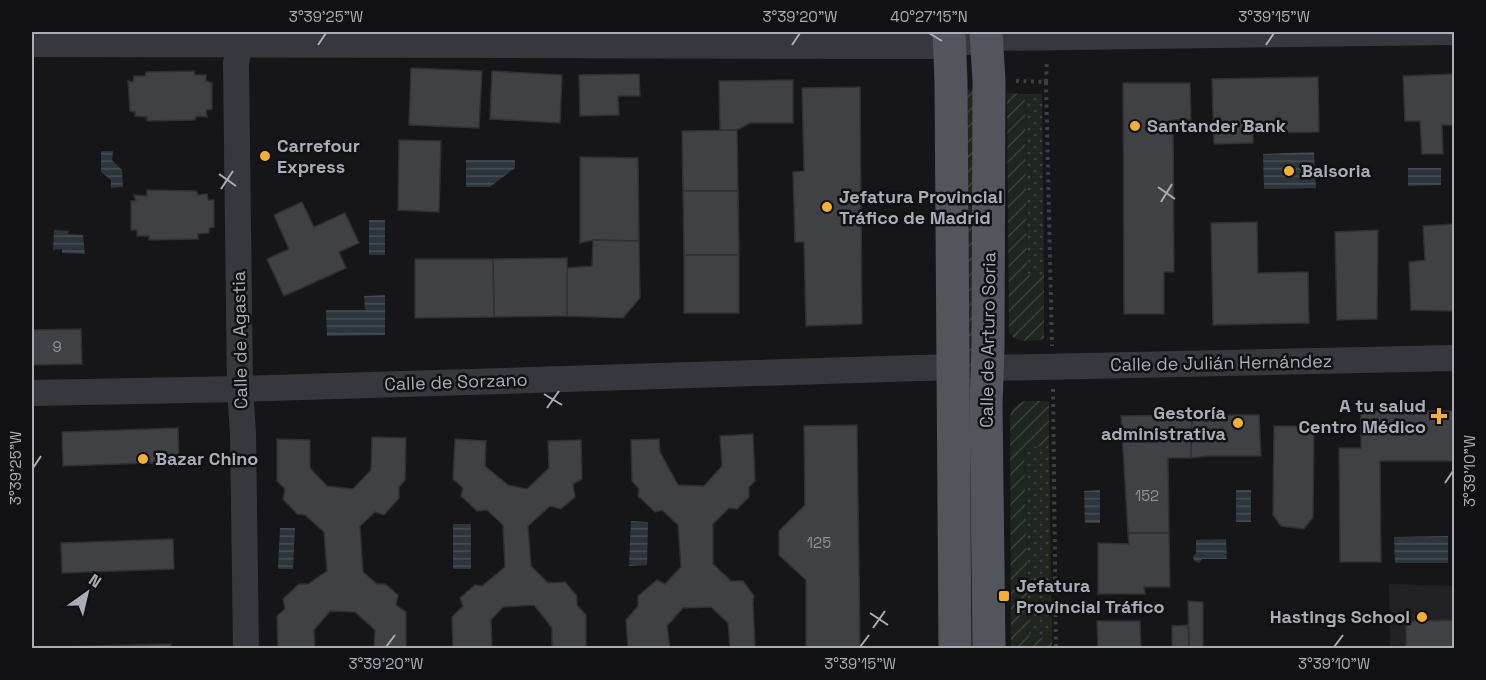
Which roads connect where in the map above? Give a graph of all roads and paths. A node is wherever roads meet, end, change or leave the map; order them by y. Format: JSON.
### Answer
{"nodes":[{"id":1,"x":1455,"y":32,"type":"edge"},
{"id":2,"x":987,"y":35,"type":"edge"},
{"id":3,"x":241,"y":38,"type":"edge"},
{"id":4,"x":949,"y":39,"type":"edge"},
{"id":5,"x":32,"y":44,"type":"edge"},
{"id":6,"x":1046,"y":82,"type":"dead end"},
{"id":7,"x":1455,"y":358,"type":"edge"},
{"id":8,"x":952,"y":367,"type":"junction"},
{"id":9,"x":1053,"y":367,"type":"junction"},
{"id":10,"x":987,"y":368,"type":"junction"},
{"id":11,"x":240,"y":389,"type":"junction"},
{"id":12,"x":32,"y":393,"type":"edge"},
{"id":13,"x":246,"y":648,"type":"edge"},
{"id":14,"x":955,"y":648,"type":"edge"},
{"id":15,"x":989,"y":648,"type":"edge"},
{"id":16,"x":1056,"y":648,"type":"edge"}],
"edges":[{"from":1,"to":2,"type":"street"},
{"from":2,"to":4,"type":"street"},
{"from":2,"to":10,"type":"main road","name":"Calle de Arturo Soria"},
{"from":3,"to":4,"type":"street"},
{"from":3,"to":5,"type":"street"},
{"from":3,"to":11,"type":"street","name":"Calle de Agastia"},
{"from":4,"to":8,"type":"main road","name":"Calle de Arturo Soria"},
{"from":6,"to":9,"type":"path"},
{"from":7,"to":9,"type":"street","name":"Calle de Julián Hernández"},
{"from":8,"to":11,"type":"street","name":"Calle de Sorzano"},
{"from":8,"to":14,"type":"main road","name":"Calle de Arturo Soria"},
{"from":9,"to":10,"type":"street","name":"Calle de Julián Hernández"},
{"from":9,"to":16,"type":"path"},
{"from":10,"to":15,"type":"main road","name":"Calle de Arturo Soria"},
{"from":11,"to":12,"type":"street","name":"Calle de Sorzano"},
{"from":11,"to":13,"type":"street","name":"Calle de Agastia"}]}
